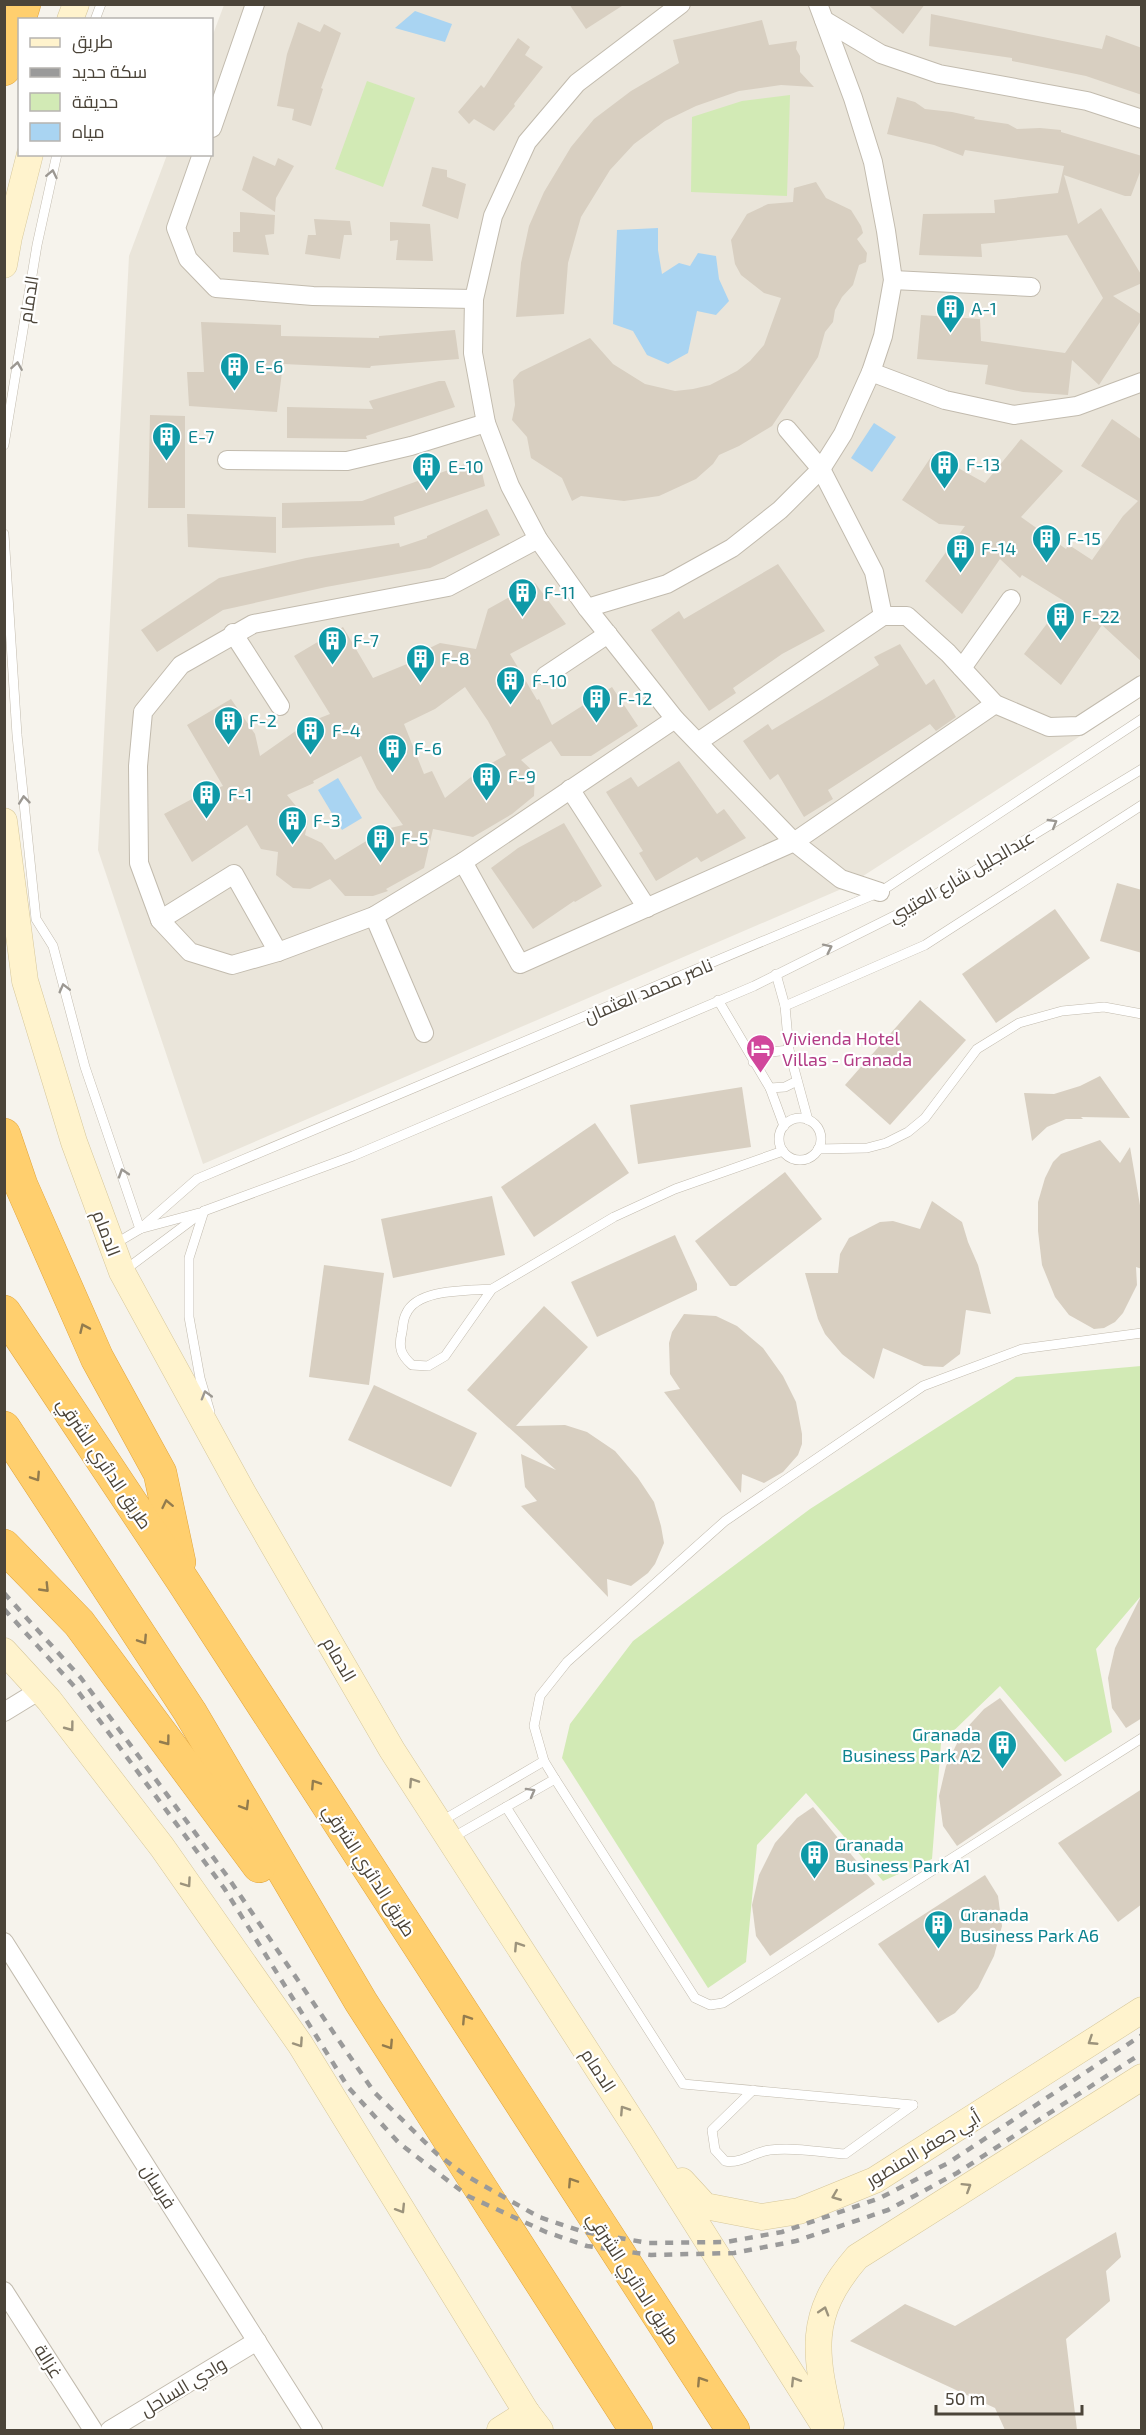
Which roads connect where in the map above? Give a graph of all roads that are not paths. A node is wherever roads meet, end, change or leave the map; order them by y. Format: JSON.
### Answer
{"nodes":[{"id":1,"x":255,"y":4,"type":"edge"},
{"id":2,"x":681,"y":4,"type":"edge"},
{"id":3,"x":821,"y":12,"type":"edge"},
{"id":4,"x":18,"y":24,"type":"edge"},
{"id":5,"x":4,"y":69,"type":"edge"},
{"id":6,"x":1142,"y":119,"type":"edge"},
{"id":7,"x":213,"y":125,"type":"edge"},
{"id":8,"x":29,"y":156,"type":"edge"},
{"id":9,"x":57,"y":156,"type":"edge"},
{"id":10,"x":201,"y":156,"type":"edge"},
{"id":11,"x":4,"y":265,"type":"edge"},
{"id":12,"x":893,"y":280,"type":"junction"},
{"id":13,"x":1031,"y":287,"type":"dead end"},
{"id":14,"x":474,"y":298,"type":"junction"},
{"id":15,"x":871,"y":372,"type":"junction"},
{"id":16,"x":1142,"y":382,"type":"edge"},
{"id":17,"x":486,"y":423,"type":"junction"},
{"id":18,"x":787,"y":429,"type":"dead end"},
{"id":19,"x":4,"y":445,"type":"edge"},
{"id":20,"x":227,"y":460,"type":"dead end"},
{"id":21,"x":821,"y":469,"type":"junction"},
{"id":22,"x":4,"y":534,"type":"edge"},
{"id":23,"x":538,"y":539,"type":"junction"},
{"id":24,"x":1011,"y":599,"type":"dead end"},
{"id":25,"x":587,"y":608,"type":"junction"},
{"id":26,"x":883,"y":616,"type":"junction"},
{"id":27,"x":233,"y":633,"type":"junction"},
{"id":28,"x":608,"y":634,"type":"junction"},
{"id":29,"x":962,"y":668,"type":"junction"},
{"id":30,"x":545,"y":676,"type":"dead end"},
{"id":31,"x":1142,"y":685,"type":"edge"},
{"id":32,"x":995,"y":704,"type":"junction"},
{"id":33,"x":280,"y":706,"type":"dead end"},
{"id":34,"x":675,"y":719,"type":"junction"},
{"id":35,"x":1142,"y":719,"type":"edge"},
{"id":36,"x":698,"y":742,"type":"junction"},
{"id":37,"x":1142,"y":769,"type":"edge"},
{"id":38,"x":570,"y":789,"type":"junction"},
{"id":39,"x":1142,"y":805,"type":"edge"},
{"id":40,"x":4,"y":820,"type":"edge"},
{"id":41,"x":794,"y":842,"type":"junction"},
{"id":42,"x":463,"y":862,"type":"junction"},
{"id":43,"x":880,"y":892,"type":"junction"},
{"id":44,"x":647,"y":908,"type":"junction"},
{"id":45,"x":374,"y":916,"type":"junction"},
{"id":46,"x":160,"y":920,"type":"junction"},
{"id":47,"x":278,"y":952,"type":"junction"},
{"id":48,"x":776,"y":974,"type":"junction"},
{"id":49,"x":718,"y":1000,"type":"junction"},
{"id":50,"x":785,"y":1006,"type":"junction"},
{"id":51,"x":1142,"y":1014,"type":"edge"},
{"id":52,"x":424,"y":1033,"type":"dead end"},
{"id":53,"x":789,"y":1050,"type":"junction"},
{"id":54,"x":753,"y":1062,"type":"junction"},
{"id":55,"x":797,"y":1081,"type":"junction"},
{"id":56,"x":770,"y":1088,"type":"junction"},
{"id":57,"x":808,"y":1120,"type":"junction"},
{"id":58,"x":784,"y":1126,"type":"junction"},
{"id":59,"x":4,"y":1136,"type":"edge"},
{"id":60,"x":818,"y":1149,"type":"junction"},
{"id":61,"x":783,"y":1151,"type":"junction"},
{"id":62,"x":204,"y":1211,"type":"junction"},
{"id":63,"x":140,"y":1229,"type":"junction"},
{"id":64,"x":111,"y":1246,"type":"junction"},
{"id":65,"x":122,"y":1272,"type":"junction"},
{"id":66,"x":492,"y":1289,"type":"junction"},
{"id":67,"x":4,"y":1312,"type":"edge"},
{"id":68,"x":1142,"y":1333,"type":"edge"},
{"id":69,"x":4,"y":1428,"type":"edge"},
{"id":70,"x":222,"y":1451,"type":"junction"},
{"id":71,"x":4,"y":1546,"type":"edge"},
{"id":72,"x":183,"y":1581,"type":"junction"},
{"id":73,"x":4,"y":1651,"type":"edge"},
{"id":74,"x":40,"y":1690,"type":"junction"},
{"id":75,"x":4,"y":1712,"type":"edge"},
{"id":76,"x":1142,"y":1738,"type":"edge"},
{"id":77,"x":544,"y":1761,"type":"junction"},
{"id":78,"x":555,"y":1779,"type":"junction"},
{"id":79,"x":508,"y":1809,"type":"junction"},
{"id":80,"x":444,"y":1831,"type":"junction"},
{"id":81,"x":4,"y":1942,"type":"edge"},
{"id":82,"x":361,"y":2002,"type":"junction"},
{"id":83,"x":1142,"y":2010,"type":"edge"},
{"id":84,"x":1142,"y":2077,"type":"edge"},
{"id":85,"x":753,"y":2090,"type":"junction"},
{"id":86,"x":640,"y":2134,"type":"junction"},
{"id":87,"x":4,"y":2292,"type":"edge"},
{"id":88,"x":257,"y":2341,"type":"junction"},
{"id":89,"x":534,"y":2422,"type":"edge"},
{"id":90,"x":93,"y":2430,"type":"edge"},
{"id":91,"x":110,"y":2430,"type":"edge"},
{"id":92,"x":313,"y":2430,"type":"edge"},
{"id":93,"x":500,"y":2430,"type":"edge"},
{"id":94,"x":636,"y":2430,"type":"edge"},
{"id":95,"x":732,"y":2430,"type":"edge"},
{"id":96,"x":826,"y":2430,"type":"edge"},
{"id":97,"x":832,"y":2430,"type":"edge"}],
"edges":[{"from":1,"to":7,"type":"street"},
{"from":2,"to":14,"type":"street"},
{"from":3,"to":6,"type":"street"},
{"from":3,"to":12,"type":"street"},
{"from":4,"to":5,"type":"highway"},
{"from":8,"to":11,"type":"street","name":"الدمام"},
{"from":19,"to":9,"type":"lane","name":"الدمام","one_way":true},
{"from":10,"to":14,"type":"street"},
{"from":12,"to":13,"type":"street"},
{"from":12,"to":15,"type":"street"},
{"from":14,"to":17,"type":"street"},
{"from":15,"to":16,"type":"street"},
{"from":15,"to":21,"type":"street"},
{"from":17,"to":20,"type":"street"},
{"from":17,"to":23,"type":"street"},
{"from":18,"to":21,"type":"street"},
{"from":21,"to":25,"type":"street"},
{"from":21,"to":26,"type":"street"},
{"from":63,"to":22,"type":"lane","name":"الدمام","one_way":true},
{"from":23,"to":25,"type":"street"},
{"from":23,"to":27,"type":"street"},
{"from":24,"to":29,"type":"street"},
{"from":25,"to":28,"type":"street"},
{"from":26,"to":29,"type":"street"},
{"from":26,"to":36,"type":"street"},
{"from":27,"to":33,"type":"street"},
{"from":27,"to":46,"type":"street"},
{"from":28,"to":30,"type":"street"},
{"from":28,"to":34,"type":"street"},
{"from":29,"to":32,"type":"street"},
{"from":31,"to":32,"type":"street"},
{"from":32,"to":41,"type":"street"},
{"from":34,"to":36,"type":"street"},
{"from":34,"to":38,"type":"street"},
{"from":35,"to":43,"type":"lane","name":"ناصر محمد العثمان"},
{"from":36,"to":41,"type":"street"},
{"from":48,"to":37,"type":"lane","name":"عبدالجليل شارع العتيبي","one_way":true},
{"from":38,"to":42,"type":"street"},
{"from":38,"to":44,"type":"street"},
{"from":39,"to":50,"type":"lane"},
{"from":40,"to":64,"type":"street","name":"الدمام"},
{"from":41,"to":43,"type":"street"},
{"from":41,"to":44,"type":"street"},
{"from":42,"to":44,"type":"street"},
{"from":42,"to":45,"type":"street"},
{"from":43,"to":63,"type":"lane","name":"ناصر محمد العثمان"},
{"from":45,"to":47,"type":"street"},
{"from":45,"to":52,"type":"street"},
{"from":46,"to":47,"type":"street"},
{"from":46,"to":47,"type":"street"},
{"from":48,"to":49,"type":"lane","name":"عبدالجليل شارع العتيبي"},
{"from":48,"to":50,"type":"lane"},
{"from":49,"to":54,"type":"lane"},
{"from":49,"to":62,"type":"lane","name":"عبدالجليل شارع العتيبي"},
{"from":50,"to":53,"type":"lane"},
{"from":51,"to":60,"type":"lane"},
{"from":53,"to":54,"type":"lane"},
{"from":53,"to":55,"type":"lane"},
{"from":54,"to":56,"type":"lane"},
{"from":55,"to":56,"type":"lane"},
{"from":55,"to":57,"type":"lane"},
{"from":56,"to":58,"type":"lane"},
{"from":57,"to":58,"type":"lane"},
{"from":57,"to":60,"type":"lane"},
{"from":58,"to":61,"type":"lane"},
{"from":72,"to":59,"type":"highway","one_way":true},
{"from":60,"to":61,"type":"lane"},
{"from":61,"to":66,"type":"lane"},
{"from":62,"to":63,"type":"lane","name":"الدمام"},
{"from":62,"to":65,"type":"lane"},
{"from":70,"to":62,"type":"lane","one_way":true},
{"from":63,"to":64,"type":"lane"},
{"from":64,"to":65,"type":"street","name":"الدمام"},
{"from":65,"to":70,"type":"street","name":"الدمام"},
{"from":66,"to":66,"type":"lane"},
{"from":67,"to":72,"type":"highway","name":"طريق الدائري الشرقي"},
{"from":68,"to":77,"type":"lane"},
{"from":69,"to":82,"type":"highway","one_way":true},
{"from":80,"to":70,"type":"street","name":"الدمام","one_way":true},
{"from":71,"to":82,"type":"highway","one_way":true},
{"from":95,"to":72,"type":"highway","name":"طريق الدائري الشرقي","one_way":true},
{"from":73,"to":74,"type":"street"},
{"from":74,"to":75,"type":"street"},
{"from":74,"to":89,"type":"street","one_way":true},
{"from":76,"to":78,"type":"lane"},
{"from":77,"to":78,"type":"lane"},
{"from":77,"to":80,"type":"lane"},
{"from":79,"to":78,"type":"lane","one_way":true},
{"from":79,"to":80,"type":"lane"},
{"from":79,"to":85,"type":"lane"},
{"from":86,"to":80,"type":"street","name":"الدمام","one_way":true},
{"from":81,"to":88,"type":"street","name":"فرسان"},
{"from":82,"to":94,"type":"highway","one_way":true},
{"from":83,"to":86,"type":"street","name":"أبي جعفر المنصور","one_way":true},
{"from":97,"to":84,"type":"street","one_way":true},
{"from":85,"to":85,"type":"lane"},
{"from":96,"to":86,"type":"street","name":"الدمام","one_way":true},
{"from":87,"to":90,"type":"street","name":"غزالة"},
{"from":88,"to":91,"type":"street","name":"وادي الساحل"},
{"from":88,"to":92,"type":"street","name":"فرسان"},
{"from":89,"to":93,"type":"street"}]}
